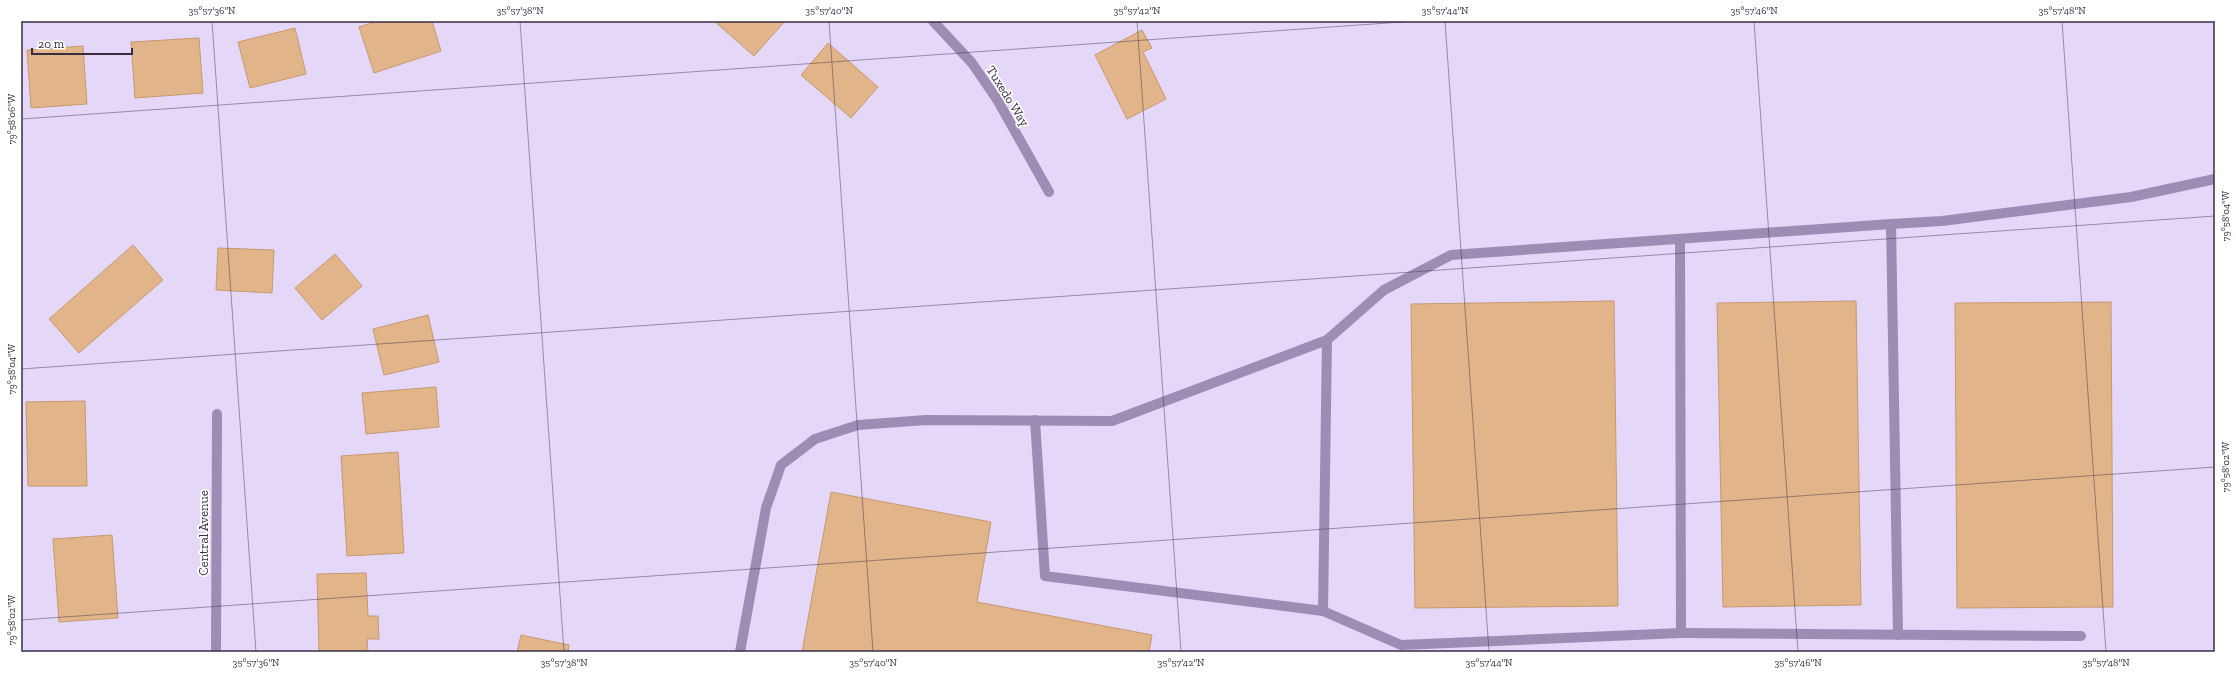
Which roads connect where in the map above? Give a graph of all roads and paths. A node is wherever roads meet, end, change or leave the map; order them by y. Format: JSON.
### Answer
{"nodes":[{"id":1,"x":933,"y":21,"type":"edge"},
{"id":2,"x":2215,"y":179,"type":"edge"},
{"id":3,"x":1049,"y":192,"type":"dead end"},
{"id":4,"x":1891,"y":224,"type":"junction"},
{"id":5,"x":1680,"y":239,"type":"junction"},
{"id":6,"x":1327,"y":340,"type":"junction"},
{"id":7,"x":217,"y":414,"type":"dead end"},
{"id":8,"x":1035,"y":420,"type":"junction"},
{"id":9,"x":1323,"y":611,"type":"junction"},
{"id":10,"x":1681,"y":633,"type":"junction"},
{"id":11,"x":1898,"y":635,"type":"junction"},
{"id":12,"x":2081,"y":636,"type":"dead end"},
{"id":13,"x":216,"y":652,"type":"edge"},
{"id":14,"x":740,"y":652,"type":"edge"}],
"edges":[{"from":1,"to":3,"type":"street","name":"Tuxedo Way"},
{"from":2,"to":4,"type":"street"},
{"from":4,"to":5,"type":"street"},
{"from":4,"to":11,"type":"street"},
{"from":5,"to":6,"type":"street"},
{"from":5,"to":10,"type":"street"},
{"from":6,"to":8,"type":"street"},
{"from":6,"to":9,"type":"street"},
{"from":7,"to":13,"type":"street","name":"Central Avenue"},
{"from":8,"to":9,"type":"street"},
{"from":8,"to":14,"type":"street"},
{"from":9,"to":10,"type":"street"},
{"from":10,"to":11,"type":"street"},
{"from":11,"to":12,"type":"street"}]}
